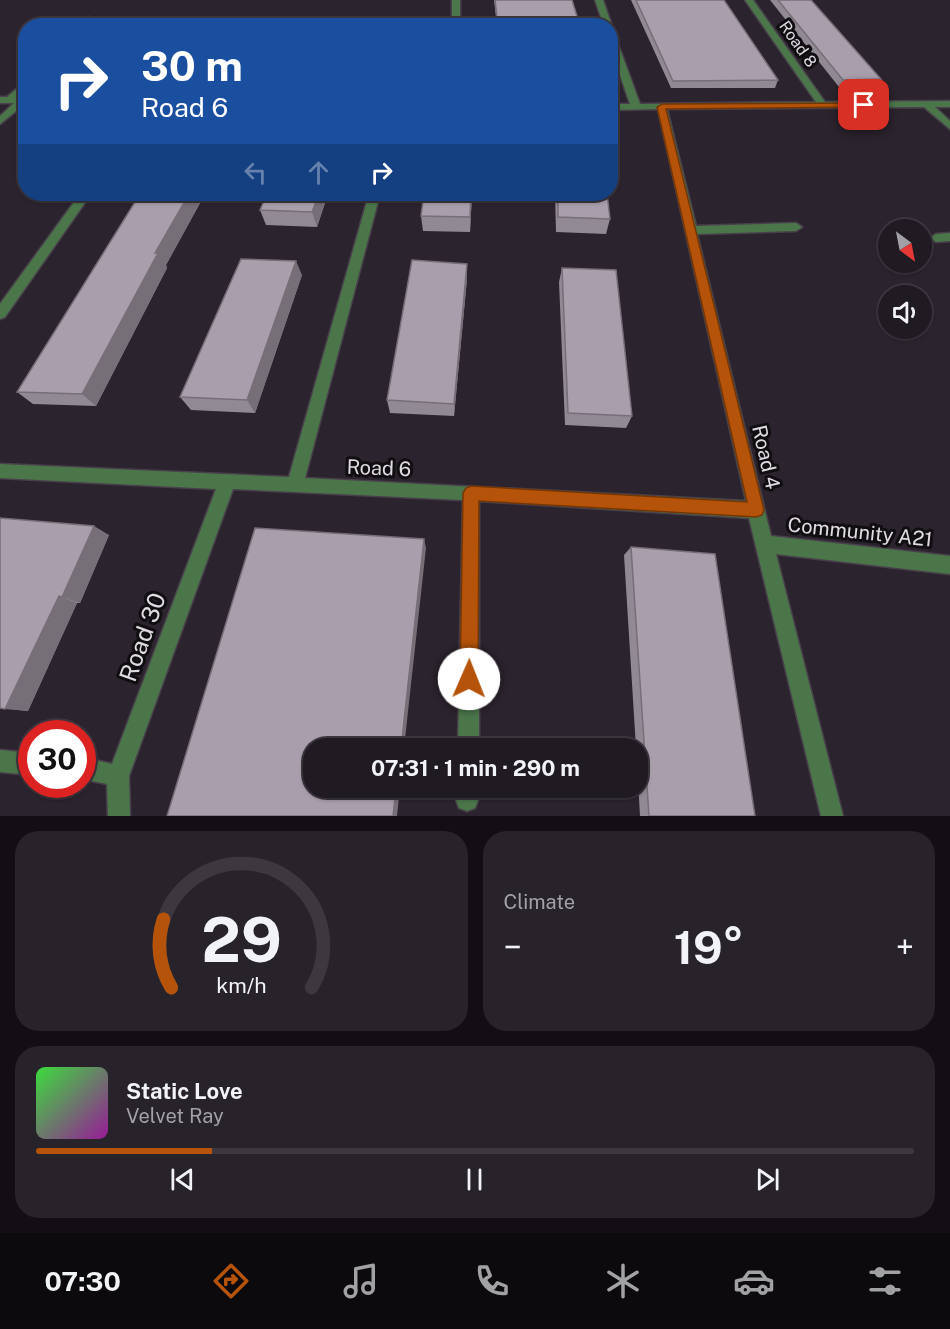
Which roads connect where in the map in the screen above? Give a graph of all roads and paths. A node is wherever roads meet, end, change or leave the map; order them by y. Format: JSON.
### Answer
{"nodes":[{"id":1,"x":456,"y":0,"type":"edge"},
{"id":2,"x":599,"y":0,"type":"edge"},
{"id":3,"x":749,"y":0,"type":"edge"},
{"id":4,"x":456,"y":18,"type":"edge"},
{"id":5,"x":605,"y":18,"type":"edge"},
{"id":6,"x":618,"y":56,"type":"edge"},
{"id":7,"x":18,"y":90,"type":"edge"},
{"id":8,"x":5,"y":100,"type":"edge"},
{"id":9,"x":950,"y":104,"type":"edge"},
{"id":10,"x":18,"y":105,"type":"edge"},
{"id":11,"x":927,"y":105,"type":"junction"},
{"id":12,"x":823,"y":106,"type":"junction"},
{"id":13,"x":618,"y":107,"type":"edge"},
{"id":14,"x":636,"y":107,"type":"junction"},
{"id":15,"x":662,"y":107,"type":"junction"},
{"id":16,"x":0,"y":121,"type":"edge"},
{"id":17,"x":950,"y":126,"type":"edge"},
{"id":18,"x":80,"y":201,"type":"edge"},
{"id":19,"x":372,"y":201,"type":"edge"},
{"id":20,"x":796,"y":227,"type":"dead end"},
{"id":21,"x":690,"y":230,"type":"junction"},
{"id":22,"x":950,"y":237,"type":"edge"},
{"id":23,"x":936,"y":238,"type":"dead end"},
{"id":24,"x":0,"y":314,"type":"edge"},
{"id":25,"x":0,"y":471,"type":"edge"},
{"id":26,"x":227,"y":482,"type":"junction"},
{"id":27,"x":295,"y":486,"type":"junction"},
{"id":28,"x":471,"y":493,"type":"junction"},
{"id":29,"x":756,"y":510,"type":"junction"},
{"id":30,"x":765,"y":544,"type":"junction"},
{"id":31,"x":950,"y":565,"type":"edge"},
{"id":32,"x":468,"y":738,"type":"edge"},
{"id":33,"x":0,"y":762,"type":"edge"},
{"id":34,"x":18,"y":763,"type":"edge"},
{"id":35,"x":96,"y":771,"type":"edge"},
{"id":36,"x":118,"y":776,"type":"junction"},
{"id":37,"x":119,"y":816,"type":"edge"},
{"id":38,"x":832,"y":816,"type":"edge"}],
"edges":[{"from":1,"to":4,"type":"street"},
{"from":2,"to":5,"type":"street"},
{"from":3,"to":12,"type":"street","name":"Road 8"},
{"from":6,"to":14,"type":"street"},
{"from":7,"to":8,"type":"street"},
{"from":9,"to":11,"type":"street"},
{"from":10,"to":16,"type":"street"},
{"from":11,"to":12,"type":"street"},
{"from":11,"to":17,"type":"street"},
{"from":12,"to":15,"type":"street"},
{"from":13,"to":14,"type":"street"},
{"from":14,"to":15,"type":"street"},
{"from":15,"to":21,"type":"street","name":"Road 4"},
{"from":18,"to":24,"type":"street"},
{"from":19,"to":27,"type":"street"},
{"from":20,"to":21,"type":"street"},
{"from":21,"to":29,"type":"street","name":"Road 4"},
{"from":22,"to":23,"type":"street"},
{"from":25,"to":26,"type":"street","name":"Road 6"},
{"from":26,"to":27,"type":"street","name":"Road 6"},
{"from":26,"to":36,"type":"street","name":"Road 30"},
{"from":27,"to":28,"type":"street","name":"Road 6"},
{"from":28,"to":29,"type":"street","name":"Road 6"},
{"from":28,"to":32,"type":"street"},
{"from":29,"to":30,"type":"street","name":"Road 4"},
{"from":30,"to":31,"type":"street","name":"Community A21"},
{"from":30,"to":38,"type":"street","name":"Road 4"},
{"from":33,"to":34,"type":"street"},
{"from":35,"to":36,"type":"street"},
{"from":36,"to":37,"type":"street"}]}
